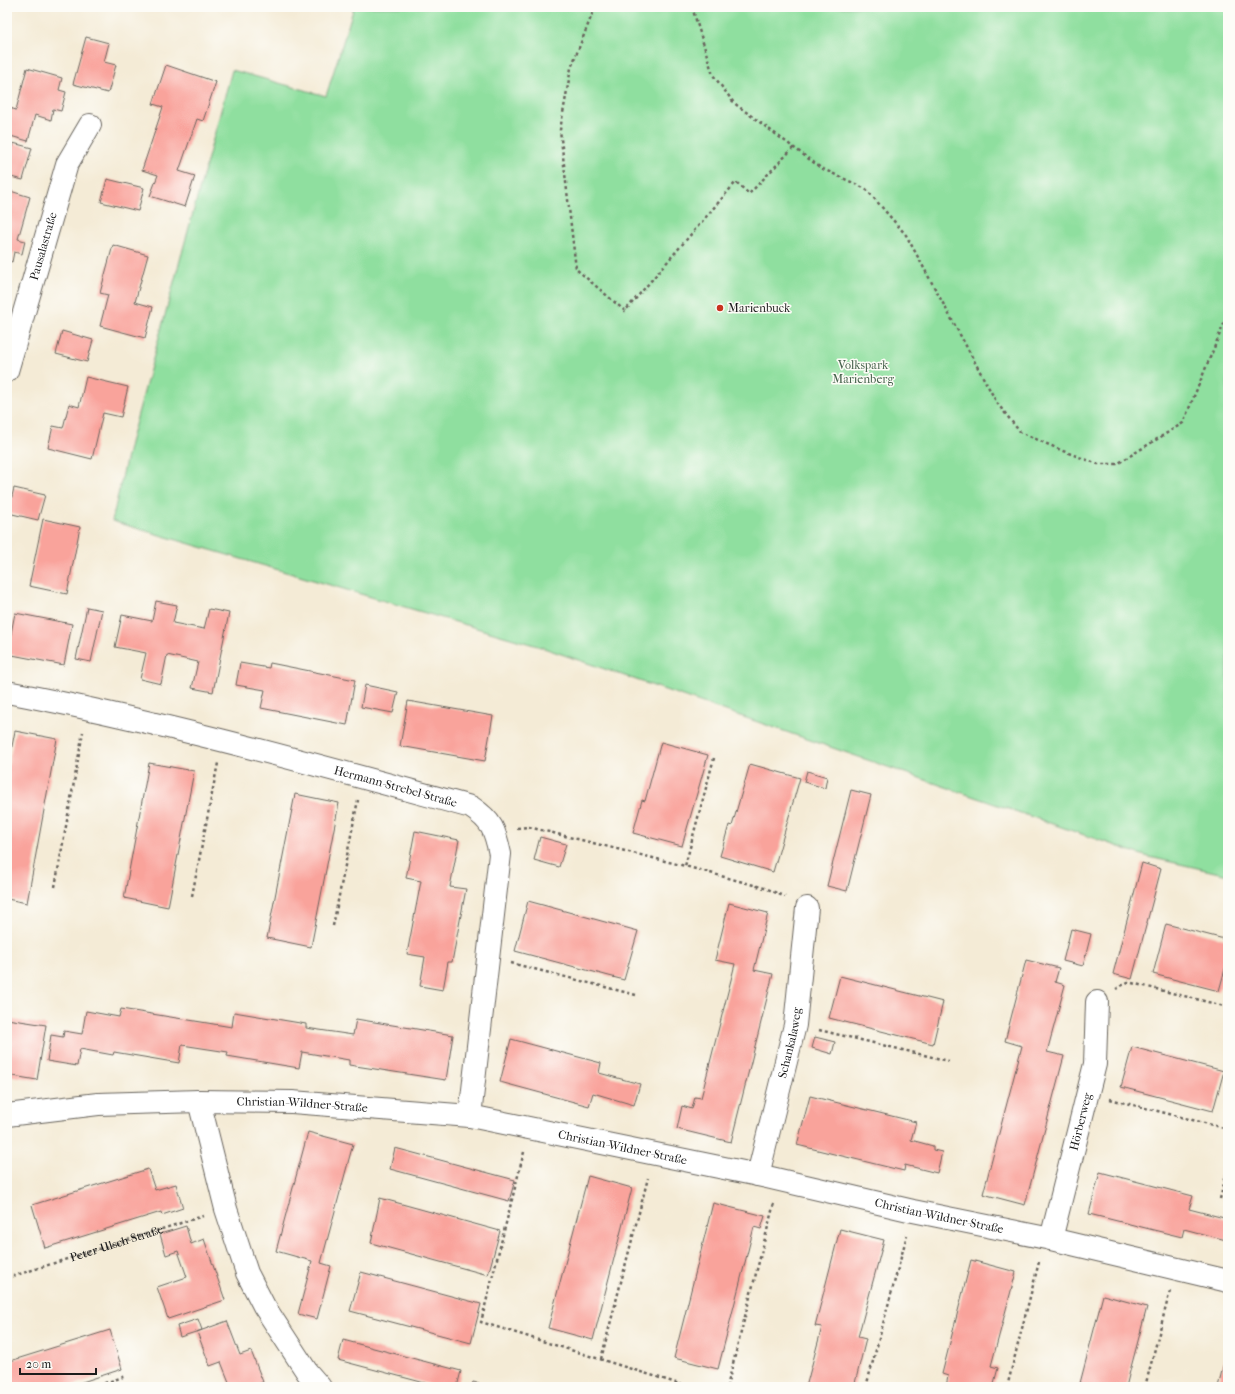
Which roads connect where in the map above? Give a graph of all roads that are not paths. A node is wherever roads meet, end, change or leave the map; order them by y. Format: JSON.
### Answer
{"nodes":[{"id":1,"x":90,"y":125,"type":"dead end"},
{"id":2,"x":7,"y":371,"type":"edge"},
{"id":3,"x":7,"y":692,"type":"edge"},
{"id":4,"x":807,"y":908,"type":"road end"},
{"id":5,"x":1097,"y":1002,"type":"road end"},
{"id":6,"x":199,"y":1101,"type":"junction"},
{"id":7,"x":7,"y":1115,"type":"edge"},
{"id":8,"x":470,"y":1116,"type":"junction"},
{"id":9,"x":758,"y":1175,"type":"junction"},
{"id":10,"x":1050,"y":1239,"type":"junction"},
{"id":11,"x":1228,"y":1281,"type":"edge"},
{"id":12,"x":320,"y":1387,"type":"edge"}],
"edges":[{"from":1,"to":2,"type":"street","name":"Pausalastraße"},
{"from":3,"to":8,"type":"street","name":"Hermann-Strebel-Straße"},
{"from":4,"to":9,"type":"street","name":"Schankalaweg"},
{"from":5,"to":10,"type":"street","name":"Hörberweg"},
{"from":6,"to":7,"type":"street","name":"Christian-Wildner-Straße"},
{"from":6,"to":8,"type":"street","name":"Christian-Wildner-Straße"},
{"from":6,"to":12,"type":"street"},
{"from":8,"to":9,"type":"street","name":"Christian-Wildner-Straße"},
{"from":9,"to":10,"type":"street","name":"Christian-Wildner-Straße"},
{"from":10,"to":11,"type":"street","name":"Christian-Wildner-Straße"}]}
